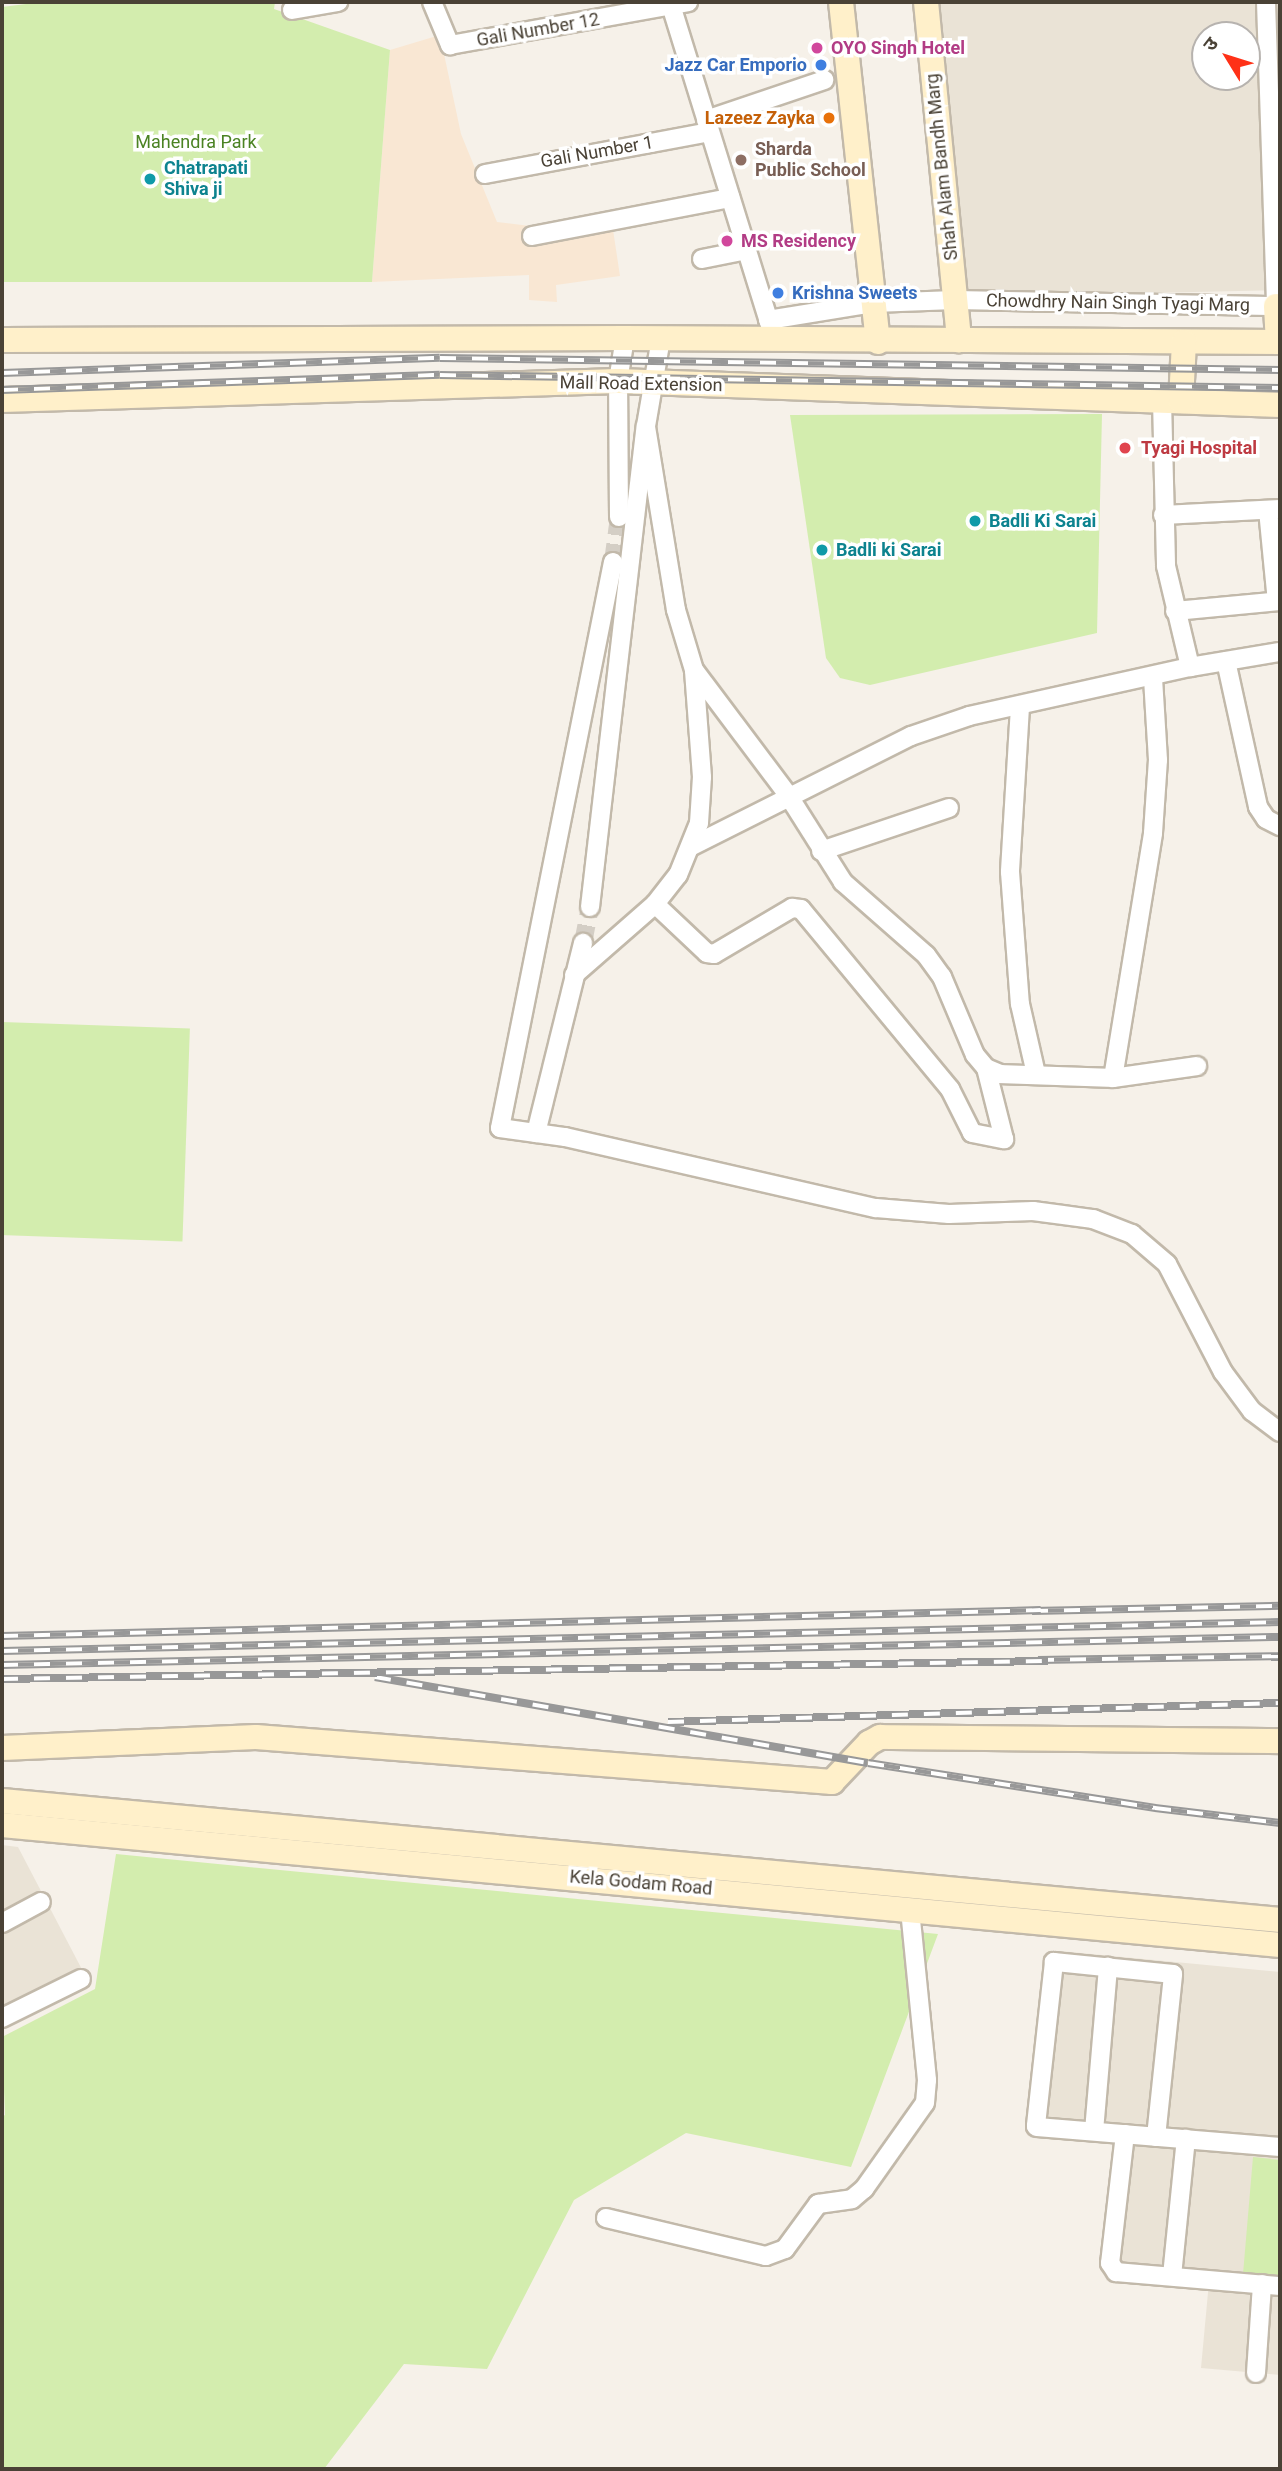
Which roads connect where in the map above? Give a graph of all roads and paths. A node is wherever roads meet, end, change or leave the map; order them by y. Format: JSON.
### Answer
{"nodes":[{"id":1,"x":338,"y":2,"type":"edge"},
{"id":2,"x":432,"y":2,"type":"edge"},
{"id":3,"x":841,"y":2,"type":"edge"},
{"id":4,"x":926,"y":2,"type":"edge"},
{"id":5,"x":676,"y":4,"type":"edge"},
{"id":6,"x":1271,"y":5,"type":"edge"},
{"id":7,"x":292,"y":10,"type":"dead end"},
{"id":8,"x":1274,"y":65,"type":"edge"},
{"id":9,"x":836,"y":78,"type":"junction"},
{"id":10,"x":708,"y":126,"type":"junction"},
{"id":11,"x":1276,"y":146,"type":"edge"},
{"id":12,"x":485,"y":174,"type":"dead end"},
{"id":13,"x":730,"y":198,"type":"junction"},
{"id":14,"x":532,"y":236,"type":"dead end"},
{"id":15,"x":747,"y":250,"type":"junction"},
{"id":16,"x":702,"y":259,"type":"dead end"},
{"id":17,"x":954,"y":295,"type":"junction"},
{"id":18,"x":873,"y":303,"type":"junction"},
{"id":19,"x":1278,"y":306,"type":"edge"},
{"id":20,"x":772,"y":330,"type":"junction"},
{"id":21,"x":625,"y":338,"type":"junction"},
{"id":22,"x":661,"y":338,"type":"junction"},
{"id":23,"x":2,"y":340,"type":"edge"},
{"id":24,"x":959,"y":340,"type":"junction"},
{"id":25,"x":878,"y":342,"type":"junction"},
{"id":26,"x":1184,"y":342,"type":"junction"},
{"id":27,"x":1279,"y":342,"type":"edge"},
{"id":28,"x":618,"y":381,"type":"junction"},
{"id":29,"x":654,"y":382,"type":"junction"},
{"id":30,"x":2,"y":400,"type":"edge"},
{"id":31,"x":1172,"y":401,"type":"junction"},
{"id":32,"x":1280,"y":405,"type":"edge"},
{"id":33,"x":646,"y":426,"type":"junction"},
{"id":34,"x":1274,"y":509,"type":"edge"},
{"id":35,"x":1163,"y":515,"type":"junction"},
{"id":36,"x":619,"y":517,"type":"tunnel mouth"},
{"id":37,"x":613,"y":562,"type":"tunnel mouth"},
{"id":38,"x":1279,"y":601,"type":"edge"},
{"id":39,"x":1175,"y":611,"type":"junction"},
{"id":40,"x":1280,"y":652,"type":"edge"},
{"id":41,"x":1226,"y":660,"type":"junction"},
{"id":42,"x":1190,"y":667,"type":"junction"},
{"id":43,"x":694,"y":670,"type":"junction"},
{"id":44,"x":1153,"y":678,"type":"junction"},
{"id":45,"x":1020,"y":707,"type":"junction"},
{"id":46,"x":788,"y":795,"type":"junction"},
{"id":47,"x":948,"y":808,"type":"dead end"},
{"id":48,"x":1280,"y":826,"type":"edge"},
{"id":49,"x":692,"y":846,"type":"junction"},
{"id":50,"x":821,"y":851,"type":"junction"},
{"id":51,"x":655,"y":904,"type":"junction"},
{"id":52,"x":590,"y":907,"type":"tunnel mouth"},
{"id":53,"x":583,"y":943,"type":"tunnel mouth"},
{"id":54,"x":574,"y":975,"type":"junction"},
{"id":55,"x":1197,"y":1066,"type":"dead end"},
{"id":56,"x":986,"y":1068,"type":"junction"},
{"id":57,"x":1036,"y":1074,"type":"junction"},
{"id":58,"x":1113,"y":1078,"type":"junction"},
{"id":59,"x":536,"y":1133,"type":"junction"},
{"id":60,"x":1280,"y":1432,"type":"edge"},
{"id":61,"x":1280,"y":1741,"type":"edge"},
{"id":62,"x":2,"y":1748,"type":"edge"},
{"id":63,"x":2,"y":1801,"type":"edge"},
{"id":64,"x":2,"y":1825,"type":"edge"},
{"id":65,"x":41,"y":1902,"type":"dead end"},
{"id":66,"x":910,"y":1909,"type":"junction"},
{"id":67,"x":1280,"y":1920,"type":"edge"},
{"id":68,"x":2,"y":1923,"type":"edge"},
{"id":69,"x":1280,"y":1944,"type":"edge"},
{"id":70,"x":1108,"y":1967,"type":"junction"},
{"id":71,"x":81,"y":1979,"type":"dead end"},
{"id":72,"x":2,"y":2018,"type":"edge"},
{"id":73,"x":1094,"y":2132,"type":"junction"},
{"id":74,"x":1125,"y":2134,"type":"junction"},
{"id":75,"x":1156,"y":2137,"type":"junction"},
{"id":76,"x":1186,"y":2140,"type":"junction"},
{"id":77,"x":1280,"y":2147,"type":"edge"},
{"id":78,"x":606,"y":2218,"type":"dead end"},
{"id":79,"x":1172,"y":2276,"type":"junction"},
{"id":80,"x":1262,"y":2284,"type":"junction"},
{"id":81,"x":1280,"y":2286,"type":"edge"},
{"id":82,"x":1256,"y":2373,"type":"dead end"}],
"edges":[{"from":1,"to":7,"type":"street"},
{"from":2,"to":5,"type":"street","name":"Gali Number 12"},
{"from":3,"to":9,"type":"street"},
{"from":4,"to":17,"type":"street","name":"Shah Alam Bandh Marg"},
{"from":5,"to":10,"type":"street"},
{"from":6,"to":8,"type":"street"},
{"from":8,"to":11,"type":"street"},
{"from":9,"to":10,"type":"street","name":"Gali Number 1"},
{"from":9,"to":18,"type":"street"},
{"from":10,"to":12,"type":"street","name":"Gali Number 1"},
{"from":10,"to":13,"type":"street"},
{"from":11,"to":19,"type":"street"},
{"from":13,"to":14,"type":"street"},
{"from":13,"to":15,"type":"street"},
{"from":15,"to":16,"type":"street"},
{"from":15,"to":20,"type":"street"},
{"from":17,"to":18,"type":"street","name":"Chowdhry Nain Singh Tyagi Marg"},
{"from":17,"to":19,"type":"street","name":"Chowdhry Nain Singh Tyagi Marg"},
{"from":17,"to":24,"type":"street","name":"Shah Alam Bandh Marg"},
{"from":18,"to":20,"type":"street","name":"Chowdhry Nain Singh Tyagi Marg"},
{"from":18,"to":25,"type":"street"},
{"from":19,"to":27,"type":"street"},
{"from":20,"to":22,"type":"street"},
{"from":20,"to":25,"type":"street"},
{"from":21,"to":22,"type":"street"},
{"from":21,"to":23,"type":"street"},
{"from":21,"to":28,"type":"street"},
{"from":22,"to":29,"type":"street"},
{"from":24,"to":25,"type":"street"},
{"from":24,"to":26,"type":"street"},
{"from":26,"to":27,"type":"street"},
{"from":26,"to":31,"type":"street"},
{"from":28,"to":29,"type":"street","name":"Mall Road Extension"},
{"from":28,"to":30,"type":"street","name":"Mall Road Extension"},
{"from":28,"to":36,"type":"street"},
{"from":29,"to":31,"type":"street","name":"Mall Road Extension"},
{"from":29,"to":33,"type":"street"},
{"from":31,"to":32,"type":"street","name":"Mall Road Extension"},
{"from":31,"to":35,"type":"street"},
{"from":33,"to":43,"type":"street"},
{"from":33,"to":52,"type":"street"},
{"from":34,"to":35,"type":"street"},
{"from":34,"to":38,"type":"street"},
{"from":35,"to":39,"type":"street"},
{"from":37,"to":59,"type":"street"},
{"from":38,"to":39,"type":"street"},
{"from":39,"to":42,"type":"street"},
{"from":40,"to":41,"type":"street"},
{"from":41,"to":42,"type":"street"},
{"from":41,"to":48,"type":"street"},
{"from":42,"to":44,"type":"street"},
{"from":43,"to":46,"type":"street"},
{"from":43,"to":49,"type":"street"},
{"from":44,"to":45,"type":"street"},
{"from":44,"to":58,"type":"street"},
{"from":45,"to":46,"type":"street"},
{"from":45,"to":57,"type":"street"},
{"from":46,"to":49,"type":"street"},
{"from":46,"to":50,"type":"street"},
{"from":47,"to":50,"type":"street"},
{"from":49,"to":51,"type":"street"},
{"from":50,"to":56,"type":"street"},
{"from":51,"to":54,"type":"street"},
{"from":51,"to":56,"type":"street"},
{"from":53,"to":54,"type":"street"},
{"from":54,"to":59,"type":"street"},
{"from":55,"to":58,"type":"street"},
{"from":56,"to":57,"type":"street"},
{"from":57,"to":58,"type":"street"},
{"from":59,"to":60,"type":"street"},
{"from":61,"to":62,"type":"street"},
{"from":63,"to":67,"type":"street","name":"Kela Godam Road"},
{"from":64,"to":66,"type":"street","name":"Kela Godam Road"},
{"from":65,"to":68,"type":"street"},
{"from":66,"to":69,"type":"street","name":"Kela Godam Road"},
{"from":66,"to":78,"type":"street"},
{"from":70,"to":73,"type":"street"},
{"from":70,"to":73,"type":"street"},
{"from":70,"to":75,"type":"street"},
{"from":71,"to":72,"type":"street"},
{"from":73,"to":74,"type":"street"},
{"from":74,"to":75,"type":"street"},
{"from":74,"to":79,"type":"street"},
{"from":75,"to":76,"type":"street"},
{"from":76,"to":77,"type":"street"},
{"from":76,"to":79,"type":"street"},
{"from":79,"to":80,"type":"street"},
{"from":80,"to":81,"type":"street"},
{"from":80,"to":82,"type":"street"}]}
